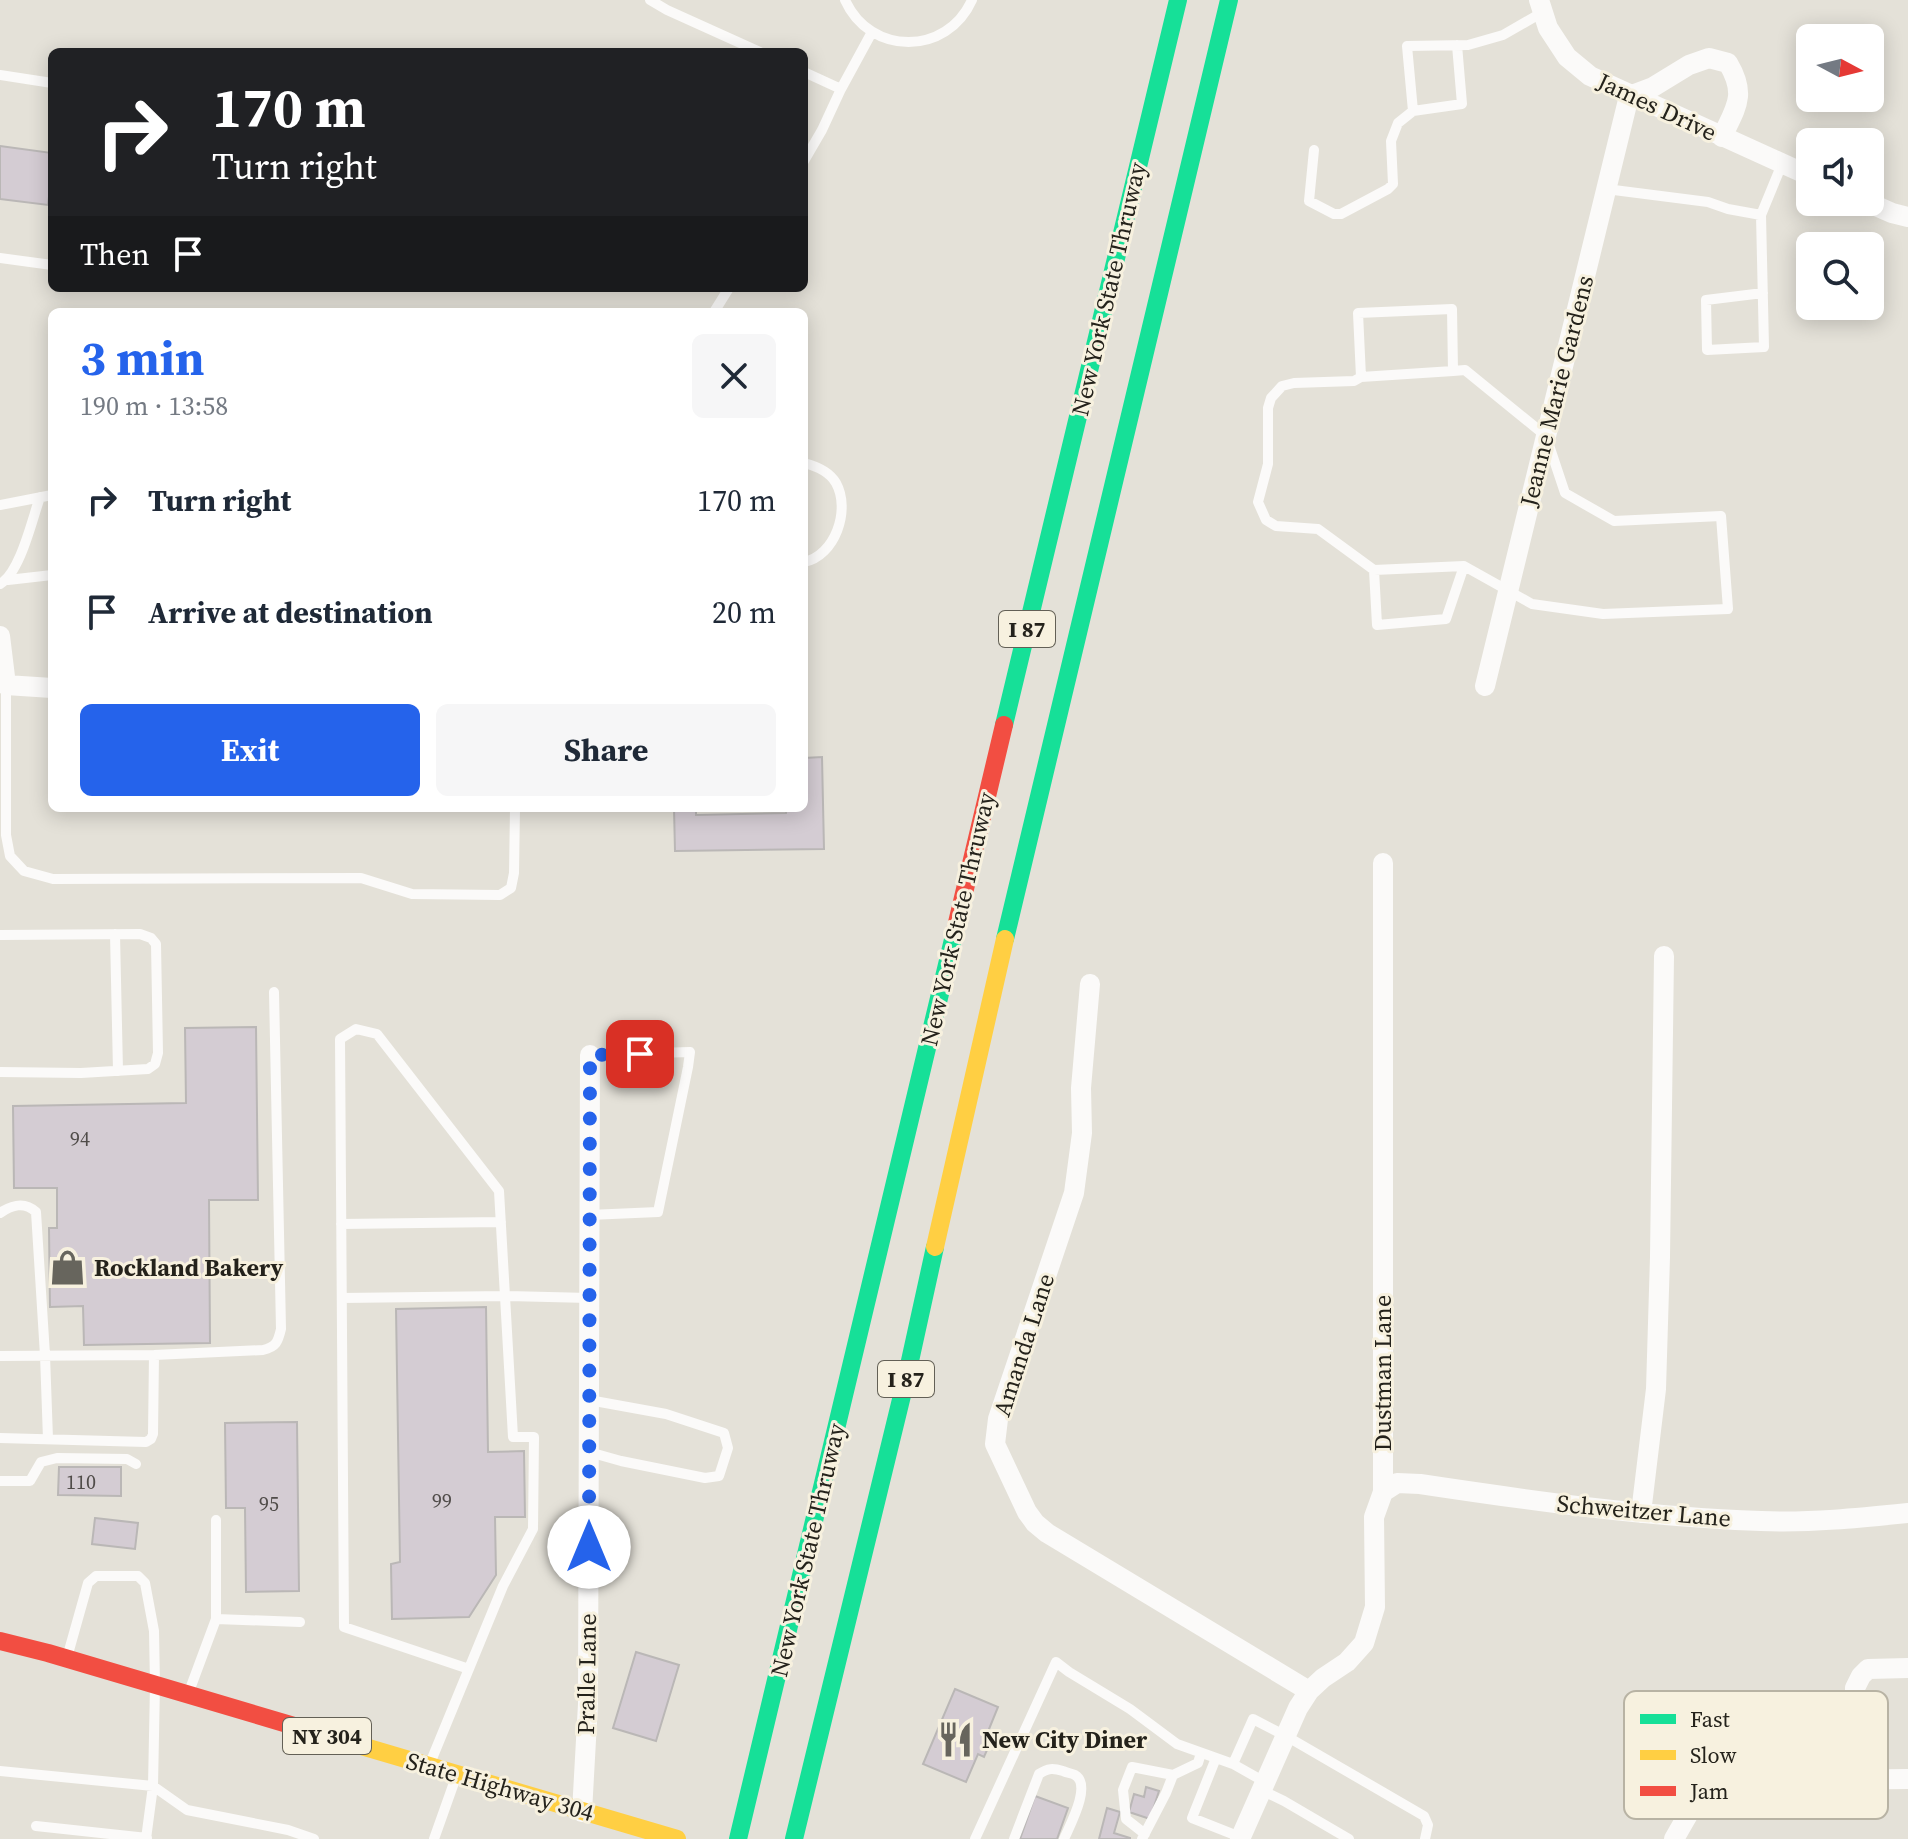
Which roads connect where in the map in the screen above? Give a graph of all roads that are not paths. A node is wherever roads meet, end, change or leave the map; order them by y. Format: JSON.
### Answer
{"nodes":[{"id":1,"x":650,"y":0,"type":"edge"},
{"id":2,"x":845,"y":0,"type":"edge"},
{"id":3,"x":972,"y":0,"type":"edge"},
{"id":4,"x":1178,"y":0,"type":"edge"},
{"id":5,"x":1229,"y":0,"type":"edge"},
{"id":6,"x":1541,"y":6,"type":"edge"},
{"id":7,"x":872,"y":32,"type":"junction"},
{"id":8,"x":1457,"y":45,"type":"junction"},
{"id":9,"x":751,"y":48,"type":"edge"},
{"id":10,"x":808,"y":74,"type":"edge"},
{"id":11,"x":0,"y":75,"type":"edge"},
{"id":12,"x":48,"y":82,"type":"edge"},
{"id":13,"x":841,"y":89,"type":"junction"},
{"id":14,"x":1629,"y":96,"type":"junction"},
{"id":15,"x":1413,"y":111,"type":"junction"},
{"id":16,"x":1722,"y":137,"type":"junction"},
{"id":17,"x":1314,"y":150,"type":"dead end"},
{"id":18,"x":808,"y":154,"type":"edge"},
{"id":19,"x":1782,"y":164,"type":"junction"},
{"id":20,"x":1796,"y":170,"type":"edge"},
{"id":21,"x":1606,"y":189,"type":"junction"},
{"id":22,"x":1884,"y":209,"type":"edge"},
{"id":23,"x":1761,"y":215,"type":"junction"},
{"id":24,"x":1908,"y":217,"type":"edge"},
{"id":25,"x":0,"y":258,"type":"edge"},
{"id":26,"x":48,"y":264,"type":"edge"},
{"id":27,"x":1763,"y":293,"type":"junction"},
{"id":28,"x":1453,"y":371,"type":"junction"},
{"id":29,"x":1361,"y":377,"type":"junction"},
{"id":30,"x":1546,"y":436,"type":"junction"},
{"id":31,"x":808,"y":464,"type":"edge"},
{"id":32,"x":48,"y":496,"type":"edge"},
{"id":33,"x":40,"y":497,"type":"junction"},
{"id":34,"x":0,"y":505,"type":"edge"},
{"id":35,"x":808,"y":561,"type":"edge"},
{"id":36,"x":1464,"y":566,"type":"junction"},
{"id":37,"x":1374,"y":570,"type":"junction"},
{"id":38,"x":48,"y":576,"type":"edge"},
{"id":39,"x":4,"y":582,"type":"edge"},
{"id":40,"x":1508,"y":590,"type":"junction"},
{"id":41,"x":0,"y":636,"type":"edge"},
{"id":42,"x":6,"y":685,"type":"junction"},
{"id":43,"x":1485,"y":686,"type":"dead end"},
{"id":44,"x":48,"y":688,"type":"edge"},
{"id":45,"x":515,"y":812,"type":"edge"},
{"id":46,"x":1383,"y":863,"type":"dead end"},
{"id":47,"x":115,"y":934,"type":"junction"},
{"id":48,"x":0,"y":935,"type":"edge"},
{"id":49,"x":1664,"y":956,"type":"dead end"},
{"id":50,"x":1090,"y":984,"type":"dead end"},
{"id":51,"x":274,"y":992,"type":"dead end"},
{"id":52,"x":590,"y":1055,"type":"joint"},
{"id":53,"x":118,"y":1071,"type":"junction"},
{"id":54,"x":0,"y":1072,"type":"edge"},
{"id":55,"x":0,"y":1213,"type":"edge"},
{"id":56,"x":589,"y":1215,"type":"junction"},
{"id":57,"x":501,"y":1222,"type":"junction"},
{"id":58,"x":341,"y":1224,"type":"junction"},
{"id":59,"x":505,"y":1296,"type":"junction"},
{"id":60,"x":342,"y":1298,"type":"junction"},
{"id":61,"x":589,"y":1298,"type":"junction"},
{"id":62,"x":45,"y":1355,"type":"junction"},
{"id":63,"x":154,"y":1355,"type":"junction"},
{"id":64,"x":0,"y":1356,"type":"edge"},
{"id":65,"x":589,"y":1400,"type":"junction"},
{"id":66,"x":0,"y":1438,"type":"edge"},
{"id":67,"x":48,"y":1439,"type":"junction"},
{"id":68,"x":589,"y":1452,"type":"junction"},
{"id":69,"x":136,"y":1464,"type":"dead end"},
{"id":70,"x":0,"y":1481,"type":"edge"},
{"id":71,"x":1383,"y":1492,"type":"junction"},
{"id":72,"x":1641,"y":1513,"type":"junction"},
{"id":73,"x":1908,"y":1513,"type":"edge"},
{"id":74,"x":216,"y":1520,"type":"dead end"},
{"id":75,"x":216,"y":1619,"type":"junction"},
{"id":76,"x":300,"y":1622,"type":"dead end"},
{"id":77,"x":0,"y":1641,"type":"edge"},
{"id":78,"x":66,"y":1659,"type":"junction"},
{"id":79,"x":1908,"y":1668,"type":"edge"},
{"id":80,"x":469,"y":1669,"type":"junction"},
{"id":81,"x":155,"y":1685,"type":"junction"},
{"id":82,"x":1309,"y":1691,"type":"junction"},
{"id":83,"x":1855,"y":1691,"type":"edge"},
{"id":84,"x":187,"y":1695,"type":"junction"},
{"id":85,"x":772,"y":1701,"type":"junction"},
{"id":86,"x":820,"y":1736,"type":"junction"},
{"id":87,"x":1286,"y":1736,"type":"junction"},
{"id":88,"x":1201,"y":1753,"type":"junction"},
{"id":89,"x":1216,"y":1758,"type":"junction"},
{"id":90,"x":1233,"y":1764,"type":"junction"},
{"id":91,"x":429,"y":1766,"type":"junction"},
{"id":92,"x":0,"y":1771,"type":"edge"},
{"id":93,"x":457,"y":1775,"type":"junction"},
{"id":94,"x":1173,"y":1775,"type":"junction"},
{"id":95,"x":1888,"y":1779,"type":"edge"},
{"id":96,"x":1908,"y":1779,"type":"edge"},
{"id":97,"x":153,"y":1786,"type":"junction"},
{"id":98,"x":1263,"y":1786,"type":"junction"},
{"id":99,"x":582,"y":1812,"type":"junction"},
{"id":100,"x":1685,"y":1819,"type":"edge"},
{"id":101,"x":36,"y":1826,"type":"dead end"},
{"id":102,"x":288,"y":1835,"type":"edge"},
{"id":103,"x":1144,"y":1836,"type":"edge"},
{"id":104,"x":146,"y":1838,"type":"edge"},
{"id":105,"x":1240,"y":1838,"type":"edge"},
{"id":106,"x":314,"y":1839,"type":"edge"},
{"id":107,"x":434,"y":1839,"type":"edge"},
{"id":108,"x":677,"y":1839,"type":"edge"},
{"id":109,"x":724,"y":1839,"type":"edge"},
{"id":110,"x":738,"y":1839,"type":"edge"},
{"id":111,"x":794,"y":1839,"type":"edge"},
{"id":112,"x":803,"y":1839,"type":"edge"},
{"id":113,"x":975,"y":1839,"type":"edge"},
{"id":114,"x":1014,"y":1839,"type":"edge"},
{"id":115,"x":1064,"y":1839,"type":"edge"},
{"id":116,"x":1349,"y":1839,"type":"edge"},
{"id":117,"x":1425,"y":1839,"type":"edge"},
{"id":118,"x":1674,"y":1839,"type":"edge"}],
"edges":[{"from":1,"to":9,"type":"lane"},
{"from":2,"to":7,"type":"lane"},
{"from":3,"to":7,"type":"lane"},
{"from":4,"to":85,"type":"main road","name":"New York State Thruway","number":"I 87"},
{"from":5,"to":86,"type":"main road","name":"New York State Thruway","number":"I 87"},
{"from":6,"to":8,"type":"lane"},
{"from":6,"to":14,"type":"street","name":"James Drive"},
{"from":7,"to":13,"type":"lane"},
{"from":8,"to":15,"type":"lane"},
{"from":8,"to":15,"type":"lane"},
{"from":10,"to":13,"type":"lane"},
{"from":11,"to":12,"type":"lane"},
{"from":13,"to":18,"type":"lane"},
{"from":14,"to":16,"type":"street","name":"James Drive"},
{"from":14,"to":16,"type":"street"},
{"from":14,"to":21,"type":"street","name":"Jeanne Marie Gardens"},
{"from":15,"to":17,"type":"lane"},
{"from":16,"to":19,"type":"street","name":"James Drive"},
{"from":19,"to":20,"type":"street","name":"James Drive"},
{"from":19,"to":23,"type":"lane"},
{"from":21,"to":23,"type":"lane"},
{"from":21,"to":30,"type":"street","name":"Jeanne Marie Gardens"},
{"from":22,"to":24,"type":"street"},
{"from":23,"to":27,"type":"lane"},
{"from":25,"to":26,"type":"lane"},
{"from":27,"to":27,"type":"lane"},
{"from":28,"to":29,"type":"lane"},
{"from":28,"to":29,"type":"lane"},
{"from":28,"to":30,"type":"lane"},
{"from":29,"to":37,"type":"lane"},
{"from":30,"to":40,"type":"street","name":"Jeanne Marie Gardens"},
{"from":30,"to":40,"type":"lane"},
{"from":31,"to":35,"type":"lane"},
{"from":32,"to":33,"type":"lane"},
{"from":33,"to":34,"type":"lane"},
{"from":33,"to":39,"type":"lane"},
{"from":36,"to":37,"type":"lane"},
{"from":36,"to":37,"type":"lane"},
{"from":36,"to":40,"type":"lane"},
{"from":38,"to":39,"type":"lane"},
{"from":40,"to":43,"type":"street","name":"Jeanne Marie Gardens"},
{"from":41,"to":42,"type":"street"},
{"from":42,"to":44,"type":"street"},
{"from":42,"to":45,"type":"lane"},
{"from":46,"to":71,"type":"street","name":"Dustman Lane"},
{"from":47,"to":48,"type":"lane"},
{"from":47,"to":53,"type":"lane"},
{"from":47,"to":53,"type":"lane"},
{"from":49,"to":72,"type":"street"},
{"from":50,"to":82,"type":"street","name":"Amanda Lane"},
{"from":51,"to":63,"type":"lane"},
{"from":52,"to":56,"type":"street","name":"Pralle Lane"},
{"from":52,"to":56,"type":"lane"},
{"from":53,"to":54,"type":"lane"},
{"from":55,"to":62,"type":"lane"},
{"from":56,"to":61,"type":"street","name":"Pralle Lane"},
{"from":57,"to":58,"type":"lane"},
{"from":57,"to":58,"type":"lane"},
{"from":57,"to":59,"type":"lane"},
{"from":58,"to":60,"type":"lane"},
{"from":59,"to":60,"type":"lane"},
{"from":59,"to":61,"type":"lane"},
{"from":59,"to":80,"type":"lane"},
{"from":60,"to":80,"type":"lane"},
{"from":61,"to":65,"type":"street","name":"Pralle Lane"},
{"from":62,"to":63,"type":"lane"},
{"from":62,"to":64,"type":"lane"},
{"from":62,"to":67,"type":"lane"},
{"from":63,"to":67,"type":"lane"},
{"from":65,"to":68,"type":"street","name":"Pralle Lane"},
{"from":65,"to":68,"type":"lane"},
{"from":66,"to":67,"type":"lane"},
{"from":68,"to":99,"type":"street","name":"Pralle Lane"},
{"from":69,"to":70,"type":"lane"},
{"from":71,"to":72,"type":"street","name":"Schweitzer Lane"},
{"from":71,"to":82,"type":"street","name":"Dustman Lane"},
{"from":72,"to":73,"type":"street","name":"Schweitzer Lane"},
{"from":74,"to":75,"type":"lane"},
{"from":75,"to":76,"type":"lane"},
{"from":75,"to":84,"type":"lane"},
{"from":77,"to":78,"type":"main road","name":"State Highway 304","number":"NY 304"},
{"from":78,"to":81,"type":"main road","name":"State Highway 304","number":"NY 304"},
{"from":78,"to":81,"type":"lane"},
{"from":79,"to":83,"type":"street"},
{"from":80,"to":91,"type":"lane"},
{"from":81,"to":84,"type":"main road","name":"State Highway 304","number":"NY 304"},
{"from":81,"to":97,"type":"lane"},
{"from":82,"to":87,"type":"street","name":"Dustman Lane"},
{"from":84,"to":91,"type":"main road","name":"State Highway 304","number":"NY 304"},
{"from":85,"to":109,"type":"main road"},
{"from":85,"to":110,"type":"main road","name":"New York State Thruway","number":"I 87"},
{"from":86,"to":111,"type":"main road","name":"New York State Thruway","number":"I 87"},
{"from":86,"to":112,"type":"main road"},
{"from":87,"to":90,"type":"lane"},
{"from":87,"to":98,"type":"street","name":"Dustman Lane"},
{"from":87,"to":117,"type":"lane"},
{"from":88,"to":89,"type":"lane"},
{"from":88,"to":94,"type":"lane"},
{"from":88,"to":113,"type":"lane"},
{"from":89,"to":90,"type":"lane"},
{"from":89,"to":105,"type":"lane"},
{"from":90,"to":98,"type":"lane"},
{"from":91,"to":93,"type":"main road","name":"State Highway 304","number":"NY 304"},
{"from":92,"to":97,"type":"lane"},
{"from":93,"to":99,"type":"main road","name":"State Highway 304","number":"NY 304"},
{"from":93,"to":107,"type":"lane"},
{"from":94,"to":103,"type":"lane"},
{"from":94,"to":103,"type":"lane"},
{"from":95,"to":96,"type":"street"},
{"from":97,"to":102,"type":"lane"},
{"from":97,"to":104,"type":"lane"},
{"from":98,"to":105,"type":"street","name":"Dustman Lane"},
{"from":98,"to":116,"type":"lane"},
{"from":99,"to":108,"type":"main road","name":"State Highway 304","number":"NY 304"},
{"from":100,"to":118,"type":"street"},
{"from":101,"to":104,"type":"lane"},
{"from":102,"to":106,"type":"lane"},
{"from":114,"to":115,"type":"lane"}]}
